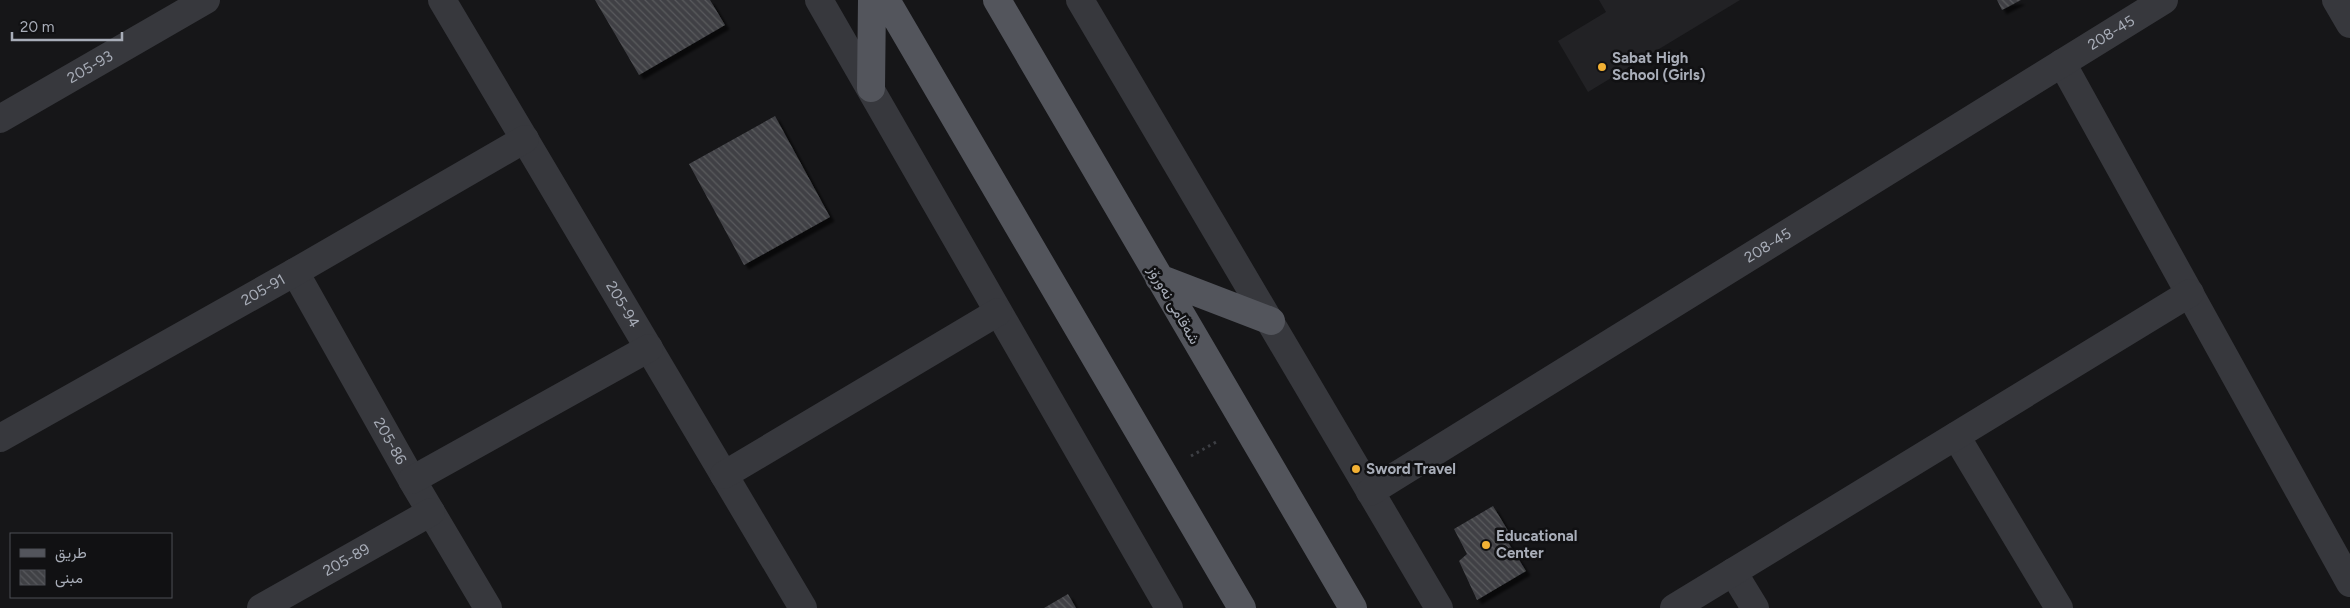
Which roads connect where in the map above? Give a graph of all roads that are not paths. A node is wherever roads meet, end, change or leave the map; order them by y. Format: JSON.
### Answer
{"nodes":[{"id":1,"x":206,"y":0,"type":"edge"},
{"id":2,"x":442,"y":0,"type":"edge"},
{"id":3,"x":819,"y":0,"type":"edge"},
{"id":4,"x":872,"y":0,"type":"edge"},
{"id":5,"x":886,"y":0,"type":"edge"},
{"id":6,"x":997,"y":0,"type":"edge"},
{"id":7,"x":1080,"y":0,"type":"edge"},
{"id":8,"x":2164,"y":0,"type":"edge"},
{"id":9,"x":2336,"y":0,"type":"edge"},
{"id":10,"x":2350,"y":24,"type":"edge"},
{"id":11,"x":2062,"y":63,"type":"junction"},
{"id":12,"x":871,"y":88,"type":"junction"},
{"id":13,"x":0,"y":119,"type":"edge"},
{"id":14,"x":525,"y":139,"type":"junction"},
{"id":15,"x":295,"y":272,"type":"junction"},
{"id":16,"x":1159,"y":278,"type":"junction"},
{"id":17,"x":2190,"y":293,"type":"junction"},
{"id":18,"x":998,"y":312,"type":"junction"},
{"id":19,"x":1271,"y":321,"type":"junction"},
{"id":20,"x":649,"y":348,"type":"junction"},
{"id":21,"x":1956,"y":436,"type":"junction"},
{"id":22,"x":0,"y":438,"type":"edge"},
{"id":23,"x":724,"y":475,"type":"junction"},
{"id":24,"x":412,"y":480,"type":"junction"},
{"id":25,"x":1370,"y":492,"type":"junction"},
{"id":26,"x":431,"y":512,"type":"junction"},
{"id":27,"x":1733,"y":572,"type":"junction"},
{"id":28,"x":2350,"y":583,"type":"edge"},
{"id":29,"x":262,"y":608,"type":"edge"},
{"id":30,"x":488,"y":608,"type":"edge"},
{"id":31,"x":803,"y":608,"type":"edge"},
{"id":32,"x":1168,"y":608,"type":"edge"},
{"id":33,"x":1242,"y":608,"type":"edge"},
{"id":34,"x":1353,"y":608,"type":"edge"},
{"id":35,"x":1439,"y":608,"type":"edge"},
{"id":36,"x":1674,"y":608,"type":"edge"},
{"id":37,"x":1755,"y":608,"type":"edge"},
{"id":38,"x":2059,"y":608,"type":"edge"}],
"edges":[{"from":1,"to":13,"type":"street","name":"205-93"},
{"from":2,"to":14,"type":"street","name":"205-94"},
{"from":3,"to":12,"type":"street"},
{"from":4,"to":12,"type":"main road"},
{"from":5,"to":33,"type":"main road"},
{"from":6,"to":16,"type":"main road","name":"شەقامی نەورۆز"},
{"from":7,"to":19,"type":"street"},
{"from":8,"to":11,"type":"street","name":"208-45"},
{"from":9,"to":10,"type":"street"},
{"from":11,"to":17,"type":"street"},
{"from":11,"to":25,"type":"street","name":"208-45"},
{"from":12,"to":18,"type":"street"},
{"from":14,"to":15,"type":"street","name":"205-91"},
{"from":14,"to":20,"type":"street","name":"205-94"},
{"from":15,"to":22,"type":"street","name":"205-91"},
{"from":15,"to":24,"type":"street","name":"205-86"},
{"from":16,"to":19,"type":"main road"},
{"from":16,"to":34,"type":"main road","name":"شەقامی نەورۆز"},
{"from":17,"to":21,"type":"street"},
{"from":17,"to":28,"type":"street"},
{"from":18,"to":23,"type":"street"},
{"from":18,"to":32,"type":"street"},
{"from":19,"to":25,"type":"street"},
{"from":20,"to":23,"type":"street","name":"205-94"},
{"from":20,"to":24,"type":"street"},
{"from":21,"to":27,"type":"street"},
{"from":21,"to":38,"type":"street"},
{"from":23,"to":31,"type":"street","name":"205-94"},
{"from":24,"to":26,"type":"street","name":"205-86"},
{"from":25,"to":35,"type":"street"},
{"from":26,"to":29,"type":"street","name":"205-89"},
{"from":26,"to":30,"type":"street","name":"205-86"},
{"from":27,"to":36,"type":"street"},
{"from":27,"to":37,"type":"street"}]}
